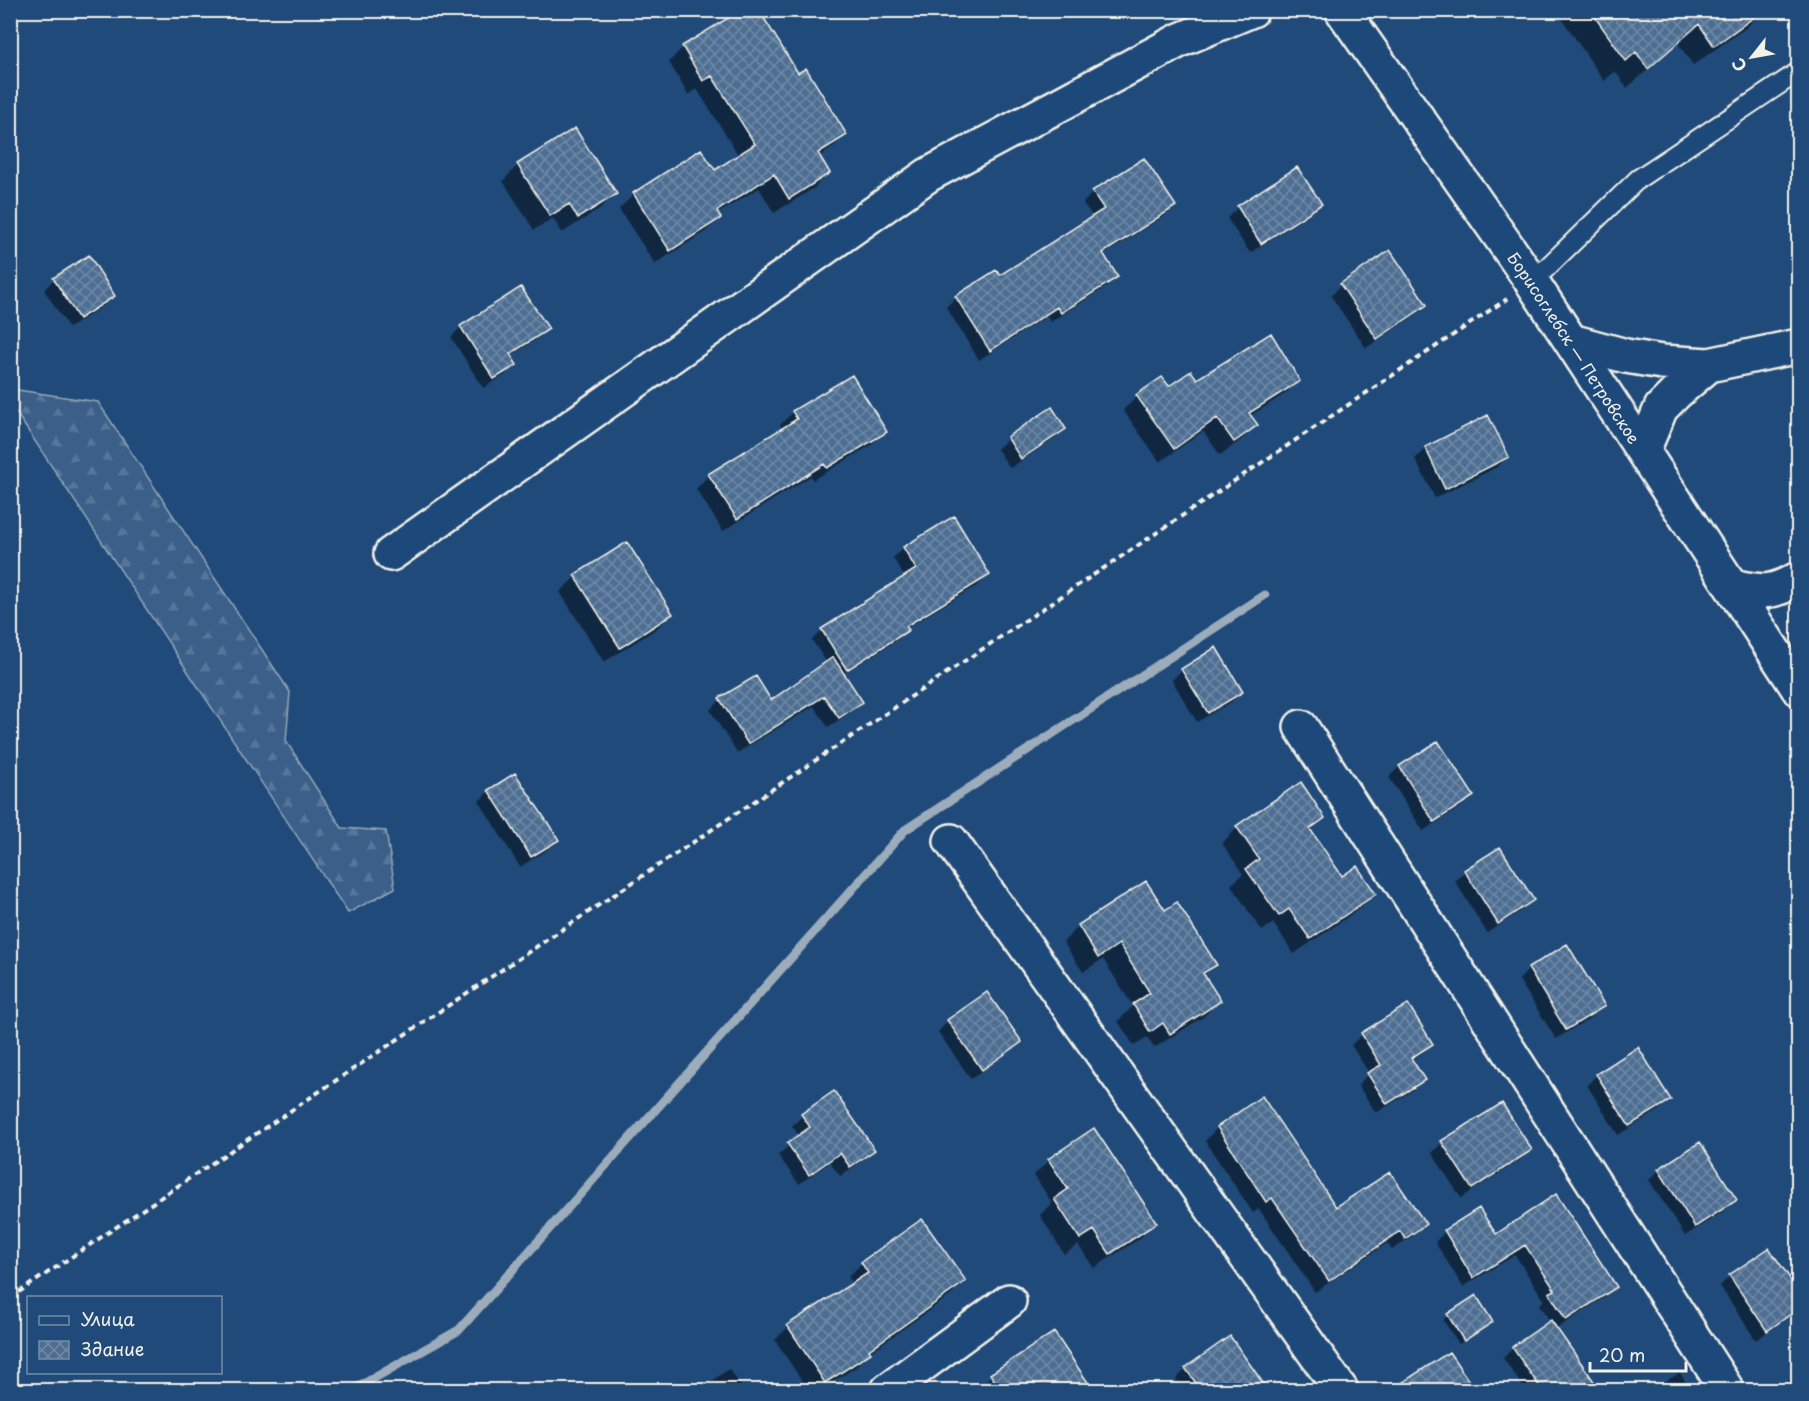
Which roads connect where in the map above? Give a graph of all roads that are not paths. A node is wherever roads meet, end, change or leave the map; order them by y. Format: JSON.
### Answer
{"nodes":[{"id":1,"x":1252,"y":10,"type":"edge"},
{"id":2,"x":1342,"y":10,"type":"edge"},
{"id":3,"x":1798,"y":72,"type":"edge"},
{"id":4,"x":1532,"y":282,"type":"junction"},
{"id":5,"x":1571,"y":341,"type":"junction"},
{"id":6,"x":1798,"y":346,"type":"edge"},
{"id":7,"x":1709,"y":365,"type":"junction"},
{"id":8,"x":1643,"y":451,"type":"junction"},
{"id":9,"x":391,"y":554,"type":"dead end"},
{"id":10,"x":1798,"y":579,"type":"edge"},
{"id":11,"x":1731,"y":585,"type":"junction"},
{"id":12,"x":1798,"y":688,"type":"edge"},
{"id":13,"x":1301,"y":727,"type":"dead end"},
{"id":14,"x":951,"y":841,"type":"dead end"},
{"id":15,"x":1009,"y":1301,"type":"dead end"},
{"id":16,"x":888,"y":1390,"type":"edge"},
{"id":17,"x":1341,"y":1390,"type":"edge"},
{"id":18,"x":1727,"y":1390,"type":"edge"}],
"edges":[{"from":1,"to":9,"type":"street"},
{"from":2,"to":4,"type":"street","name":"Борисоглебск — Петровское"},
{"from":3,"to":4,"type":"lane"},
{"from":4,"to":5,"type":"street","name":"Борисоглебск — Петровское"},
{"from":5,"to":7,"type":"street"},
{"from":5,"to":8,"type":"street","name":"Борисоглебск — Петровское"},
{"from":6,"to":7,"type":"street"},
{"from":7,"to":8,"type":"street"},
{"from":8,"to":11,"type":"street","name":"Борисоглебск — Петровское"},
{"from":10,"to":11,"type":"street"},
{"from":11,"to":12,"type":"street","name":"Борисоглебск — Петровское"},
{"from":13,"to":18,"type":"street"},
{"from":14,"to":17,"type":"street"},
{"from":15,"to":16,"type":"street"}]}
